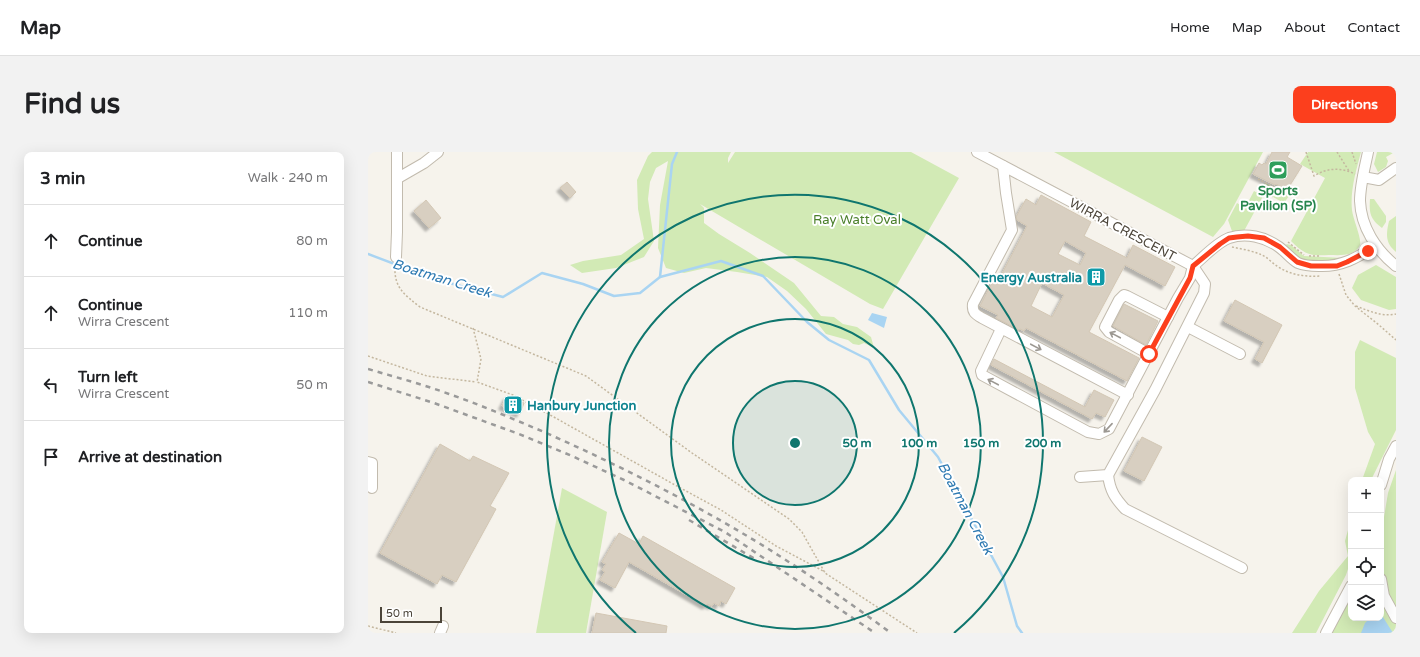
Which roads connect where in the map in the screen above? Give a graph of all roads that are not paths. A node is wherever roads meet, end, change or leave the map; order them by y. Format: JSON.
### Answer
{"nodes":[{"id":1,"x":397,"y":152,"type":"edge"},
{"id":2,"x":438,"y":152,"type":"edge"},
{"id":3,"x":977,"y":152,"type":"edge"},
{"id":4,"x":1368,"y":152,"type":"edge"},
{"id":5,"x":1003,"y":166,"type":"junction"},
{"id":6,"x":1396,"y":168,"type":"edge"},
{"id":7,"x":1359,"y":173,"type":"junction"},
{"id":8,"x":398,"y":178,"type":"junction"},
{"id":9,"x":1375,"y":246,"type":"junction"},
{"id":10,"x":396,"y":257,"type":"dead end"},
{"id":11,"x":1193,"y":266,"type":"junction"},
{"id":12,"x":1396,"y":266,"type":"edge"},
{"id":13,"x":1168,"y":318,"type":"junction"},
{"id":14,"x":1188,"y":327,"type":"junction"},
{"id":15,"x":1002,"y":329,"type":"junction"},
{"id":16,"x":1149,"y":354,"type":"junction"},
{"id":17,"x":1240,"y":354,"type":"dead end"},
{"id":18,"x":1128,"y":395,"type":"junction"},
{"id":19,"x":1396,"y":446,"type":"edge"},
{"id":20,"x":368,"y":462,"type":"edge"},
{"id":21,"x":1108,"y":475,"type":"junction"},
{"id":22,"x":1080,"y":477,"type":"dead end"},
{"id":23,"x":1384,"y":477,"type":"edge"},
{"id":24,"x":372,"y":488,"type":"dead end"},
{"id":25,"x":1242,"y":568,"type":"dead end"},
{"id":26,"x":1382,"y":585,"type":"edge"},
{"id":27,"x":1348,"y":592,"type":"edge"},
{"id":28,"x":1396,"y":618,"type":"edge"},
{"id":29,"x":1326,"y":633,"type":"edge"}],
"edges":[{"from":1,"to":8,"type":"street"},
{"from":2,"to":8,"type":"street"},
{"from":3,"to":5,"type":"street","name":"WIRRA CRESCENT"},
{"from":4,"to":7,"type":"street"},
{"from":5,"to":11,"type":"street","name":"WIRRA CRESCENT"},
{"from":5,"to":15,"type":"street"},
{"from":6,"to":7,"type":"street"},
{"from":7,"to":9,"type":"street"},
{"from":8,"to":10,"type":"street"},
{"from":9,"to":11,"type":"street"},
{"from":9,"to":12,"type":"street"},
{"from":11,"to":13,"type":"street"},
{"from":11,"to":14,"type":"street"},
{"from":13,"to":16,"type":"street"},
{"from":16,"to":13,"type":"street","one_way":true},
{"from":14,"to":17,"type":"street"},
{"from":14,"to":21,"type":"street"},
{"from":15,"to":18,"type":"street","one_way":true},
{"from":18,"to":15,"type":"street","one_way":true},
{"from":16,"to":18,"type":"street"},
{"from":19,"to":23,"type":"street"},
{"from":20,"to":24,"type":"street"},
{"from":21,"to":22,"type":"street"},
{"from":21,"to":25,"type":"street"},
{"from":26,"to":28,"type":"street"},
{"from":27,"to":29,"type":"street"}]}
